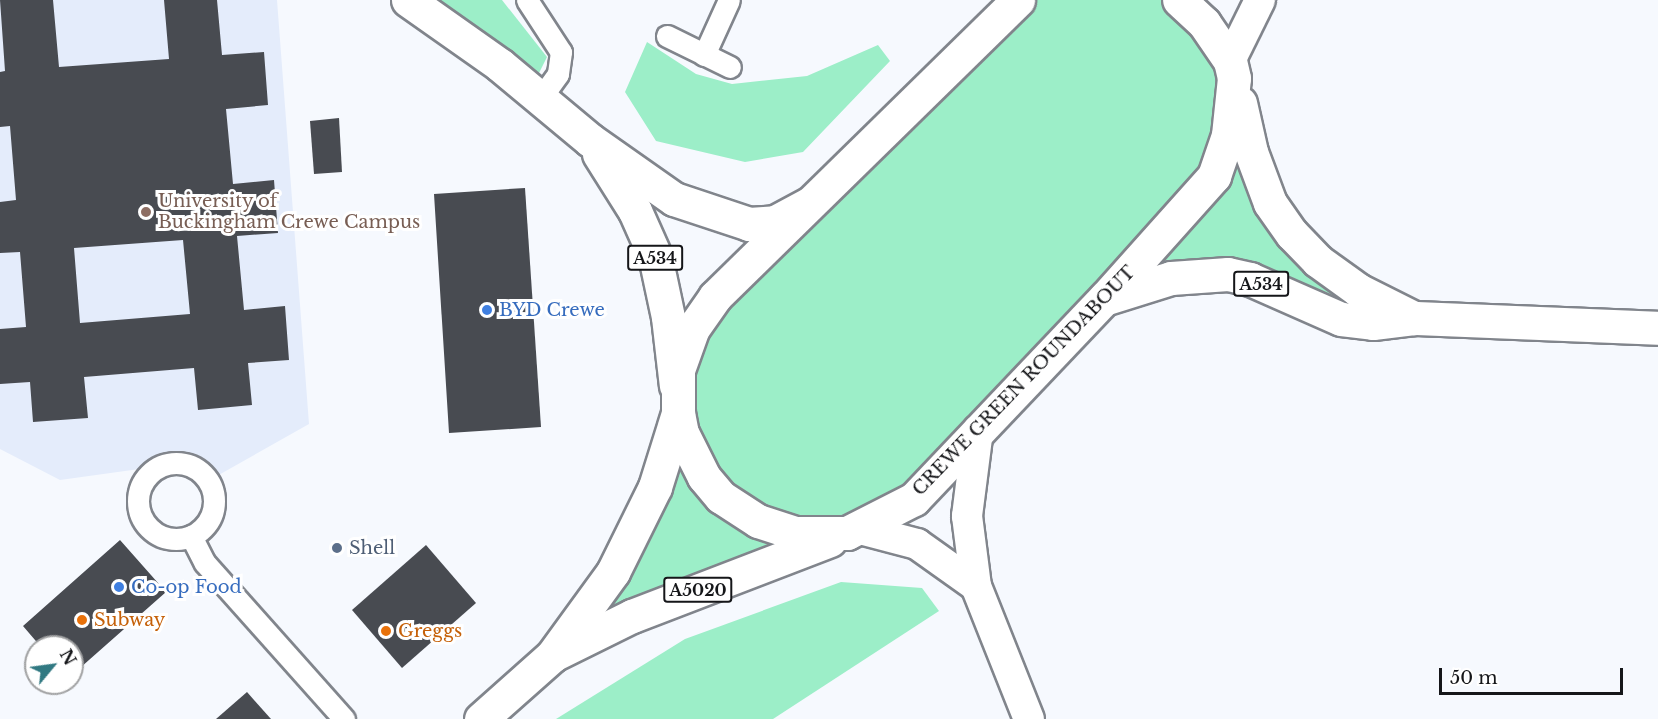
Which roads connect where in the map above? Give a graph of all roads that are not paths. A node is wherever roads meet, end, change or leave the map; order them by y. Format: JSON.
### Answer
{"nodes":[{"id":1,"x":408,"y":0,"type":"edge"},
{"id":2,"x":527,"y":0,"type":"edge"},
{"id":3,"x":729,"y":0,"type":"edge"},
{"id":4,"x":1179,"y":0,"type":"edge"},
{"id":5,"x":1260,"y":0,"type":"edge"},
{"id":6,"x":1015,"y":1,"type":"edge"},
{"id":7,"x":667,"y":36,"type":"dead end"},
{"id":8,"x":704,"y":55,"type":"junction"},
{"id":9,"x":730,"y":67,"type":"dead end"},
{"id":10,"x":1232,"y":69,"type":"junction"},
{"id":11,"x":541,"y":97,"type":"junction"},
{"id":12,"x":591,"y":140,"type":"junction"},
{"id":13,"x":810,"y":203,"type":"junction"},
{"id":14,"x":1105,"y":298,"type":"junction"},
{"id":15,"x":1414,"y":318,"type":"junction"},
{"id":16,"x":1658,"y":328,"type":"edge"},
{"id":17,"x":677,"y":402,"type":"junction"},
{"id":18,"x":978,"y":430,"type":"junction"},
{"id":19,"x":854,"y":531,"type":"junction"},
{"id":20,"x":190,"y":536,"type":"dead end"},
{"id":21,"x":976,"y":586,"type":"junction"},
{"id":22,"x":552,"y":656,"type":"junction"},
{"id":23,"x":344,"y":719,"type":"edge"},
{"id":24,"x":481,"y":719,"type":"edge"},
{"id":25,"x":1029,"y":719,"type":"edge"}],
"edges":[{"from":1,"to":11,"type":"main road","number":"A534"},
{"from":2,"to":11,"type":"street"},
{"from":3,"to":8,"type":"street"},
{"from":4,"to":10,"type":"main road"},
{"from":5,"to":10,"type":"main road"},
{"from":6,"to":13,"type":"main road","name":"CREWE GREEN ROUNDABOUT"},
{"from":7,"to":8,"type":"street"},
{"from":8,"to":9,"type":"street"},
{"from":10,"to":14,"type":"main road","name":"CREWE GREEN ROUNDABOUT"},
{"from":10,"to":15,"type":"main road","number":"A534"},
{"from":11,"to":12,"type":"main road","number":"A534"},
{"from":12,"to":13,"type":"main road","number":"A534"},
{"from":12,"to":17,"type":"main road","number":"A534"},
{"from":13,"to":17,"type":"main road","name":"CREWE GREEN ROUNDABOUT"},
{"from":14,"to":15,"type":"main road","number":"A534"},
{"from":14,"to":18,"type":"main road","name":"CREWE GREEN ROUNDABOUT"},
{"from":15,"to":16,"type":"main road","number":"A534"},
{"from":17,"to":19,"type":"main road","name":"CREWE GREEN ROUNDABOUT"},
{"from":17,"to":22,"type":"main road","number":"A5020"},
{"from":18,"to":19,"type":"main road","name":"CREWE GREEN ROUNDABOUT"},
{"from":18,"to":21,"type":"main road"},
{"from":19,"to":21,"type":"main road"},
{"from":19,"to":22,"type":"main road","number":"A5020"},
{"from":20,"to":23,"type":"street"},
{"from":21,"to":25,"type":"main road"},
{"from":22,"to":24,"type":"main road","number":"A5020"}]}
